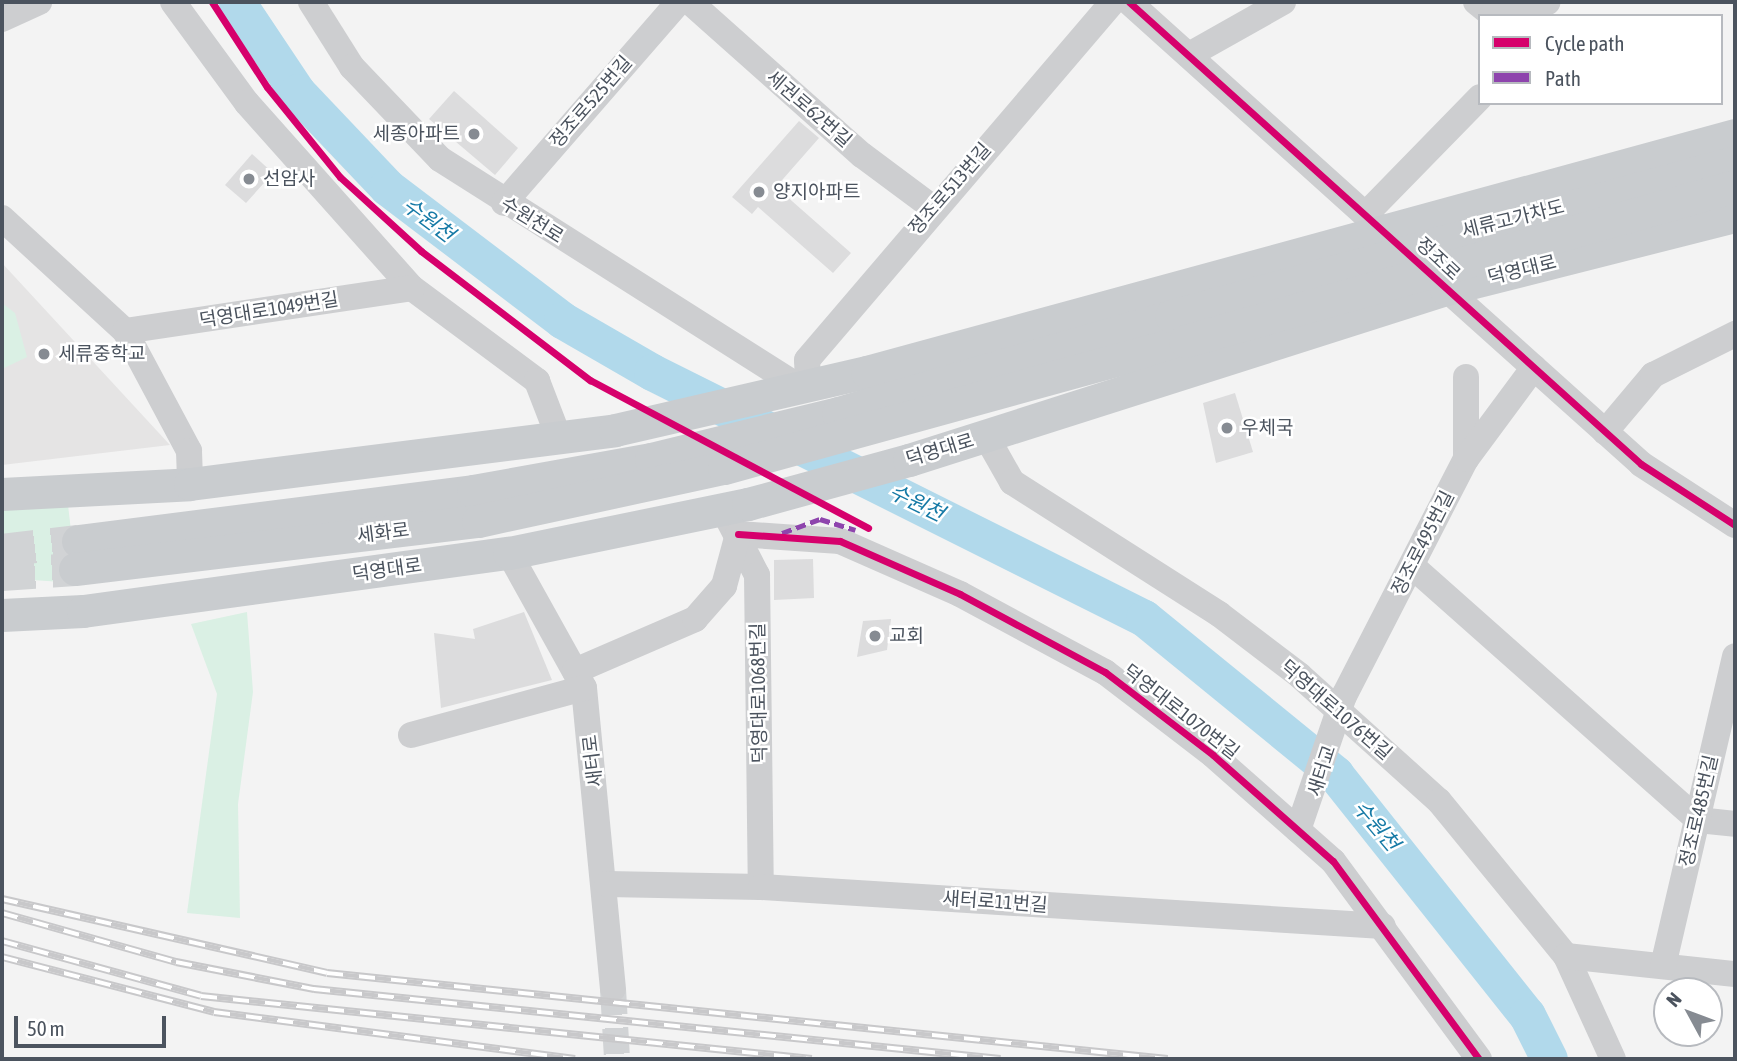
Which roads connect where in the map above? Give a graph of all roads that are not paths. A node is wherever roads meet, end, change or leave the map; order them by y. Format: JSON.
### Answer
{"nodes":[{"id":1,"x":39,"y":2,"type":"edge"},
{"id":2,"x":173,"y":2,"type":"edge"},
{"id":3,"x":311,"y":2,"type":"edge"},
{"id":4,"x":679,"y":2,"type":"edge"},
{"id":5,"x":690,"y":2,"type":"edge"},
{"id":6,"x":1113,"y":2,"type":"edge"},
{"id":7,"x":1129,"y":2,"type":"edge"},
{"id":8,"x":1283,"y":2,"type":"edge"},
{"id":9,"x":1476,"y":2,"type":"edge"},
{"id":10,"x":1548,"y":2,"type":"edge"},
{"id":11,"x":1491,"y":14,"type":"edge"},
{"id":12,"x":1496,"y":14,"type":"edge"},
{"id":13,"x":2,"y":19,"type":"edge"},
{"id":14,"x":1189,"y":55,"type":"junction"},
{"id":15,"x":1478,"y":99,"type":"edge"},
{"id":16,"x":1735,"y":135,"type":"edge"},
{"id":17,"x":1735,"y":162,"type":"edge"},
{"id":18,"x":1735,"y":186,"type":"edge"},
{"id":19,"x":504,"y":203,"type":"junction"},
{"id":20,"x":933,"y":208,"type":"junction"},
{"id":21,"x":1735,"y":216,"type":"edge"},
{"id":22,"x":2,"y":218,"type":"edge"},
{"id":23,"x":1375,"y":222,"type":"junction"},
{"id":24,"x":412,"y":288,"type":"junction"},
{"id":25,"x":1446,"y":289,"type":"junction"},
{"id":26,"x":1178,"y":329,"type":"junction"},
{"id":27,"x":125,"y":331,"type":"junction"},
{"id":28,"x":1735,"y":334,"type":"edge"},
{"id":29,"x":1534,"y":368,"type":"junction"},
{"id":30,"x":1465,"y":377,"type":"dead end"},
{"id":31,"x":810,"y":396,"type":"junction"},
{"id":32,"x":1605,"y":432,"type":"junction"},
{"id":33,"x":986,"y":436,"type":"junction"},
{"id":34,"x":559,"y":438,"type":"junction"},
{"id":35,"x":919,"y":457,"type":"junction"},
{"id":36,"x":1466,"y":458,"type":"junction"},
{"id":37,"x":651,"y":459,"type":"joint"},
{"id":38,"x":685,"y":464,"type":"junction"},
{"id":39,"x":724,"y":468,"type":"junction"},
{"id":40,"x":190,"y":484,"type":"junction"},
{"id":41,"x":5,"y":495,"type":"edge"},
{"id":42,"x":735,"y":516,"type":"junction"},
{"id":43,"x":1735,"y":525,"type":"edge"},
{"id":44,"x":509,"y":553,"type":"junction"},
{"id":45,"x":1412,"y":566,"type":"junction"},
{"id":46,"x":2,"y":615,"type":"edge"},
{"id":47,"x":1735,"y":656,"type":"edge"},
{"id":48,"x":580,"y":680,"type":"junction"},
{"id":49,"x":1338,"y":721,"type":"junction"},
{"id":50,"x":411,"y":734,"type":"dead end"},
{"id":51,"x":1698,"y":820,"type":"junction"},
{"id":52,"x":1303,"y":821,"type":"junction"},
{"id":53,"x":1735,"y":824,"type":"edge"},
{"id":54,"x":607,"y":884,"type":"junction"},
{"id":55,"x":761,"y":887,"type":"junction"},
{"id":56,"x":1383,"y":926,"type":"junction"},
{"id":57,"x":1566,"y":956,"type":"junction"},
{"id":58,"x":1663,"y":966,"type":"junction"},
{"id":59,"x":1735,"y":974,"type":"edge"},
{"id":60,"x":613,"y":989,"type":"tunnel mouth"},
{"id":61,"x":1475,"y":1051,"type":"edge"},
{"id":62,"x":1613,"y":1059,"type":"edge"}],
"edges":[{"from":1,"to":13,"type":"street"},
{"from":2,"to":24,"type":"street"},
{"from":3,"to":19,"type":"street","name":"수원천로"},
{"from":4,"to":19,"type":"street","name":"정조로525번길"},
{"from":5,"to":20,"type":"street","name":"세권로62번길"},
{"from":6,"to":20,"type":"street","name":"정조로513번길"},
{"from":7,"to":14,"type":"street","name":"정조로"},
{"from":8,"to":14,"type":"street"},
{"from":9,"to":11,"type":"street"},
{"from":10,"to":12,"type":"street"},
{"from":14,"to":23,"type":"street","name":"정조로"},
{"from":15,"to":23,"type":"street"},
{"from":16,"to":23,"type":"main road"},
{"from":17,"to":26,"type":"main road","name":"세류고가차도","bridge":true},
{"from":18,"to":26,"type":"main road","name":"세류고가차도","bridge":true},
{"from":19,"to":31,"type":"street","name":"수원천로"},
{"from":20,"to":31,"type":"street","name":"정조로513번길"},
{"from":21,"to":25,"type":"main road","name":"덕영대로"},
{"from":22,"to":27,"type":"street"},
{"from":23,"to":25,"type":"street","name":"정조로"},
{"from":23,"to":31,"type":"main road"},
{"from":24,"to":27,"type":"street","name":"덕영대로1049번길"},
{"from":24,"to":34,"type":"street"},
{"from":25,"to":29,"type":"street","name":"정조로"},
{"from":25,"to":33,"type":"main road","name":"덕영대로"},
{"from":26,"to":31,"type":"main road"},
{"from":26,"to":39,"type":"main road","name":"덕영대로"},
{"from":27,"to":40,"type":"street"},
{"from":28,"to":32,"type":"street"},
{"from":29,"to":32,"type":"street","name":"정조로"},
{"from":29,"to":36,"type":"street","name":"정조로495번길"},
{"from":30,"to":36,"type":"street"},
{"from":31,"to":34,"type":"main road"},
{"from":31,"to":38,"type":"main road"},
{"from":32,"to":43,"type":"street","name":"정조로"},
{"from":33,"to":35,"type":"main road","name":"덕영대로"},
{"from":33,"to":49,"type":"street","name":"덕영대로1076번길"},
{"from":34,"to":40,"type":"main road"},
{"from":35,"to":39,"type":"main road"},
{"from":35,"to":42,"type":"main road","name":"덕영대로"},
{"from":36,"to":45,"type":"street","name":"정조로495번길"},
{"from":37,"to":38,"type":"main road","name":"덕영대로"},
{"from":37,"to":38,"type":"main road","name":"세화로"},
{"from":38,"to":39,"type":"main road","name":"덕영대로"},
{"from":40,"to":41,"type":"main road"},
{"from":42,"to":44,"type":"main road","name":"덕영대로"},
{"from":42,"to":48,"type":"street"},
{"from":42,"to":52,"type":"street","name":"덕영대로1070번길"},
{"from":42,"to":55,"type":"street","name":"덕영대로1068번길"},
{"from":44,"to":46,"type":"main road","name":"덕영대로"},
{"from":44,"to":48,"type":"street","name":"새터로"},
{"from":45,"to":49,"type":"street","name":"정조로495번길"},
{"from":45,"to":51,"type":"street"},
{"from":47,"to":51,"type":"street","name":"정조로485번길"},
{"from":48,"to":50,"type":"street"},
{"from":48,"to":54,"type":"street","name":"새터로"},
{"from":49,"to":52,"type":"street","name":"새터교"},
{"from":49,"to":57,"type":"street","name":"덕영대로1076번길"},
{"from":51,"to":53,"type":"street"},
{"from":51,"to":58,"type":"street","name":"정조로485번길"},
{"from":52,"to":56,"type":"street","name":"덕영대로1070번길"},
{"from":54,"to":55,"type":"street","name":"새터로11번길"},
{"from":54,"to":60,"type":"street","name":"새터로"},
{"from":55,"to":56,"type":"street","name":"새터로11번길"},
{"from":56,"to":61,"type":"street","name":"덕영대로1070번길"},
{"from":57,"to":58,"type":"street"},
{"from":57,"to":62,"type":"street","name":"덕영대로1076번길"},
{"from":58,"to":59,"type":"street"}]}
